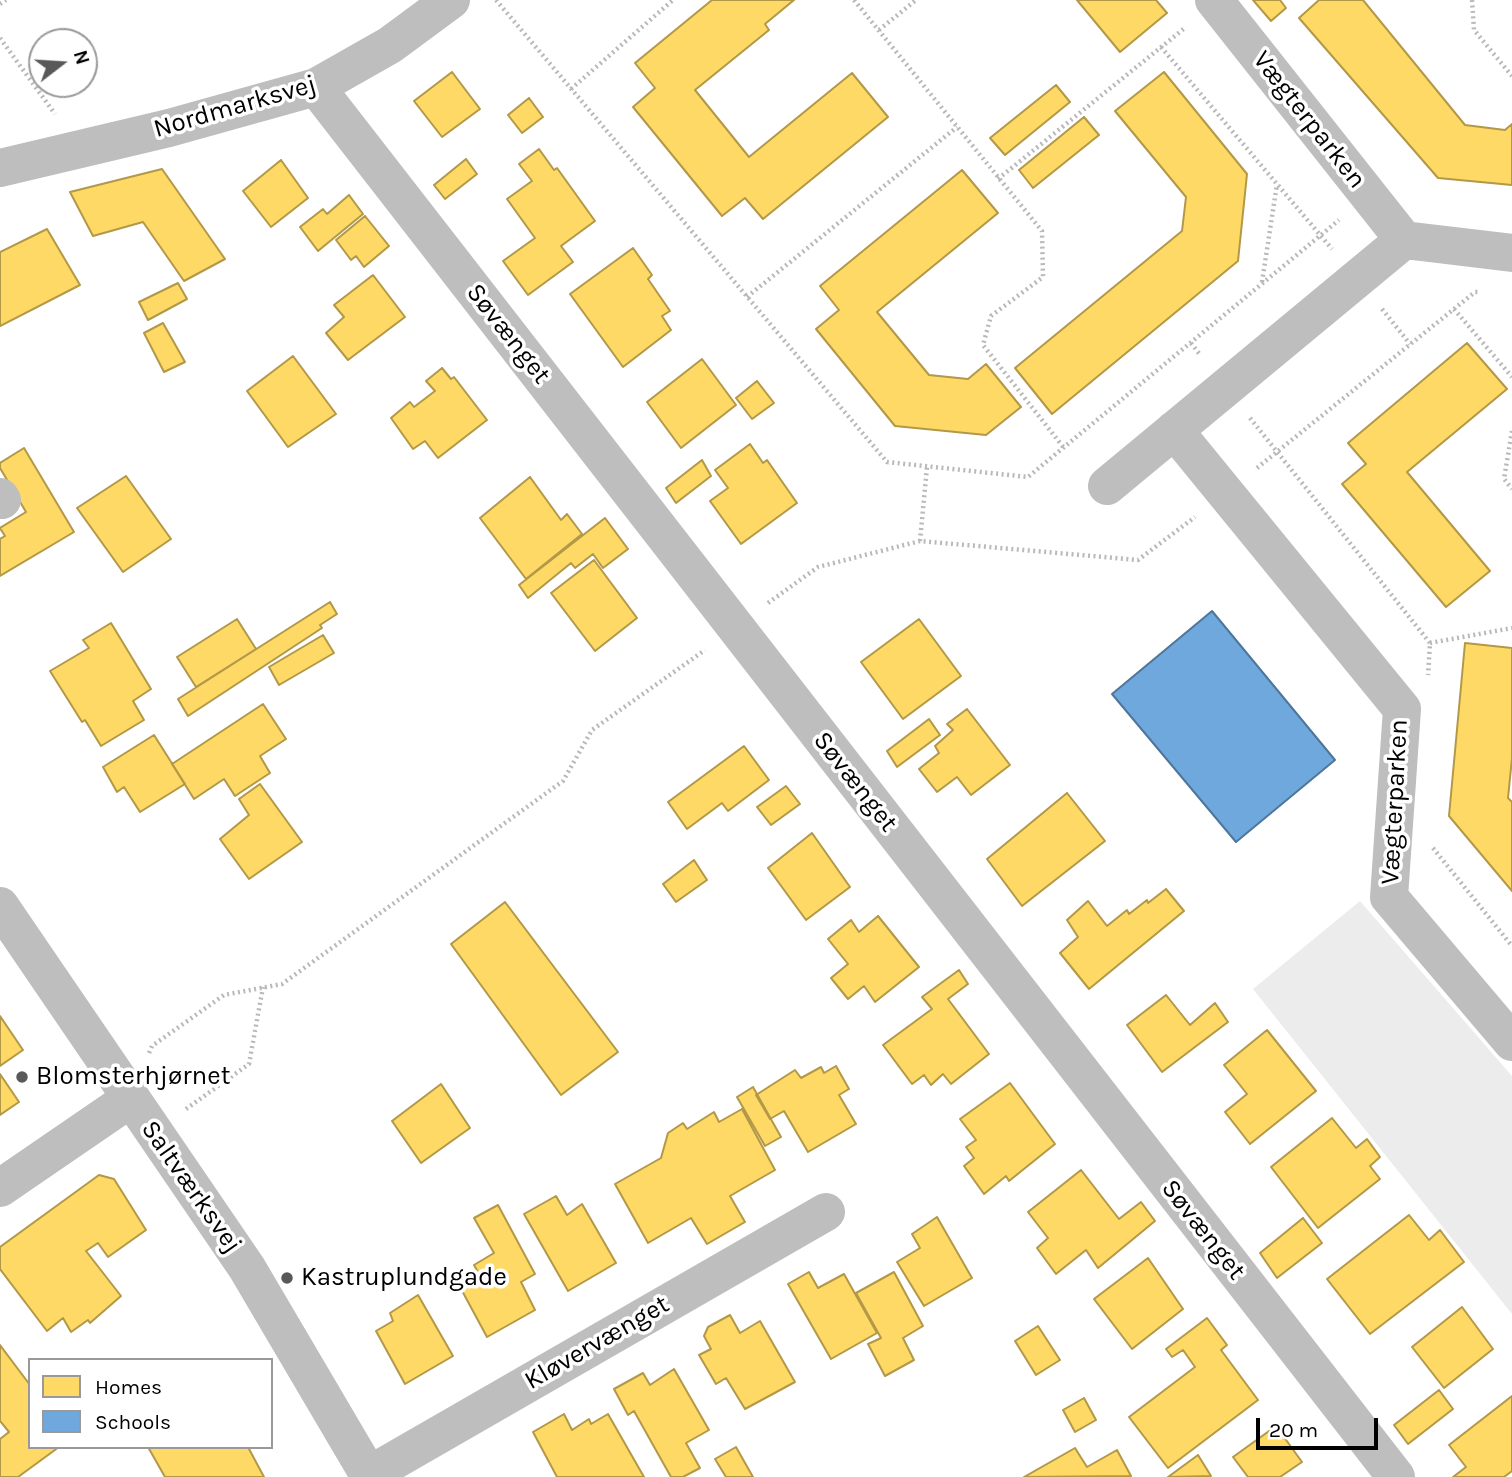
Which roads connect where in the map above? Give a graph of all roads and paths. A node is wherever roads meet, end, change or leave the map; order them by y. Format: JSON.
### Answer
{"nodes":[{"id":1,"x":6,"y":0,"type":"edge"},
{"id":2,"x":451,"y":0,"type":"edge"},
{"id":3,"x":496,"y":0,"type":"edge"},
{"id":4,"x":673,"y":0,"type":"edge"},
{"id":5,"x":853,"y":0,"type":"edge"},
{"id":6,"x":916,"y":0,"type":"edge"},
{"id":7,"x":1472,"y":0,"type":"edge"},
{"id":8,"x":1215,"y":1,"type":"edge"},
{"id":9,"x":0,"y":4,"type":"edge"},
{"id":10,"x":879,"y":31,"type":"junction"},
{"id":11,"x":0,"y":38,"type":"edge"},
{"id":12,"x":1161,"y":47,"type":"junction"},
{"id":13,"x":1512,"y":76,"type":"edge"},
{"id":14,"x":316,"y":87,"type":"junction"},
{"id":15,"x":571,"y":89,"type":"junction"},
{"id":16,"x":957,"y":127,"type":"junction"},
{"id":17,"x":79,"y":148,"type":"junction"},
{"id":18,"x":0,"y":169,"type":"edge"},
{"id":19,"x":998,"y":178,"type":"junction"},
{"id":20,"x":1277,"y":183,"type":"junction"},
{"id":21,"x":1368,"y":195,"type":"junction"},
{"id":22,"x":1320,"y":235,"type":"junction"},
{"id":23,"x":1404,"y":240,"type":"junction"},
{"id":24,"x":1512,"y":253,"type":"edge"},
{"id":25,"x":1357,"y":279,"type":"junction"},
{"id":26,"x":1262,"y":283,"type":"junction"},
{"id":27,"x":1487,"y":292,"type":"dead end"},
{"id":28,"x":747,"y":297,"type":"junction"},
{"id":29,"x":1454,"y":309,"type":"junction"},
{"id":30,"x":1410,"y":344,"type":"junction"},
{"id":31,"x":1512,"y":377,"type":"edge"},
{"id":32,"x":1174,"y":430,"type":"junction"},
{"id":33,"x":1512,"y":431,"type":"edge"},
{"id":34,"x":1063,"y":448,"type":"junction"},
{"id":35,"x":927,"y":467,"type":"junction"},
{"id":36,"x":1107,"y":486,"type":"dead end"},
{"id":37,"x":1512,"y":489,"type":"edge"},
{"id":38,"x":1226,"y":494,"type":"junction"},
{"id":39,"x":920,"y":541,"type":"junction"},
{"id":40,"x":736,"y":627,"type":"junction"},
{"id":41,"x":1512,"y":628,"type":"edge"},
{"id":42,"x":1430,"y":643,"type":"dead end"},
{"id":43,"x":0,"y":906,"type":"edge"},
{"id":44,"x":1512,"y":933,"type":"edge"},
{"id":45,"x":1505,"y":938,"type":"dead end"},
{"id":46,"x":263,"y":987,"type":"junction"},
{"id":47,"x":1512,"y":1042,"type":"edge"},
{"id":48,"x":130,"y":1099,"type":"junction"},
{"id":49,"x":0,"y":1188,"type":"edge"},
{"id":50,"x":826,"y":1212,"type":"dead end"},
{"id":51,"x":369,"y":1476,"type":"edge"},
{"id":52,"x":1396,"y":1477,"type":"edge"}],
"edges":[{"from":1,"to":9,"type":"path"},
{"from":2,"to":14,"type":"street","name":"Nordmarksvej"},
{"from":3,"to":15,"type":"path"},
{"from":4,"to":15,"type":"path"},
{"from":5,"to":10,"type":"path"},
{"from":6,"to":10,"type":"path"},
{"from":7,"to":13,"type":"path"},
{"from":8,"to":12,"type":"path"},
{"from":8,"to":21,"type":"street","name":"Vægterparken"},
{"from":10,"to":16,"type":"path"},
{"from":11,"to":17,"type":"path"},
{"from":12,"to":19,"type":"path"},
{"from":12,"to":20,"type":"path"},
{"from":14,"to":17,"type":"street","name":"Nordmarksvej"},
{"from":14,"to":40,"type":"street","name":"Søvænget"},
{"from":15,"to":28,"type":"path"},
{"from":16,"to":19,"type":"path"},
{"from":16,"to":28,"type":"path"},
{"from":17,"to":18,"type":"street","name":"Nordmarksvej"},
{"from":19,"to":34,"type":"path"},
{"from":20,"to":22,"type":"path"},
{"from":20,"to":26,"type":"path"},
{"from":21,"to":22,"type":"path"},
{"from":21,"to":23,"type":"street","name":"Vægterparken"},
{"from":22,"to":25,"type":"path"},
{"from":22,"to":26,"type":"path"},
{"from":23,"to":24,"type":"street"},
{"from":23,"to":25,"type":"street"},
{"from":25,"to":30,"type":"path"},
{"from":25,"to":32,"type":"street"},
{"from":26,"to":34,"type":"path"},
{"from":27,"to":29,"type":"path"},
{"from":28,"to":35,"type":"path"},
{"from":29,"to":30,"type":"path"},
{"from":29,"to":31,"type":"path"},
{"from":30,"to":38,"type":"path"},
{"from":32,"to":36,"type":"street"},
{"from":32,"to":38,"type":"street","name":"Vægterparken"},
{"from":33,"to":37,"type":"path"},
{"from":34,"to":35,"type":"path"},
{"from":35,"to":39,"type":"path"},
{"from":38,"to":39,"type":"path"},
{"from":38,"to":47,"type":"street","name":"Vægterparken"},
{"from":39,"to":40,"type":"path"},
{"from":40,"to":46,"type":"path"},
{"from":40,"to":52,"type":"street","name":"Søvænget"},
{"from":41,"to":42,"type":"path"},
{"from":43,"to":48,"type":"street","name":"Saltværksvej"},
{"from":44,"to":45,"type":"path"},
{"from":46,"to":48,"type":"path"},
{"from":46,"to":48,"type":"path"},
{"from":48,"to":49,"type":"street"},
{"from":48,"to":51,"type":"street","name":"Saltværksvej"},
{"from":50,"to":51,"type":"street","name":"Kløvervænget"}]}
